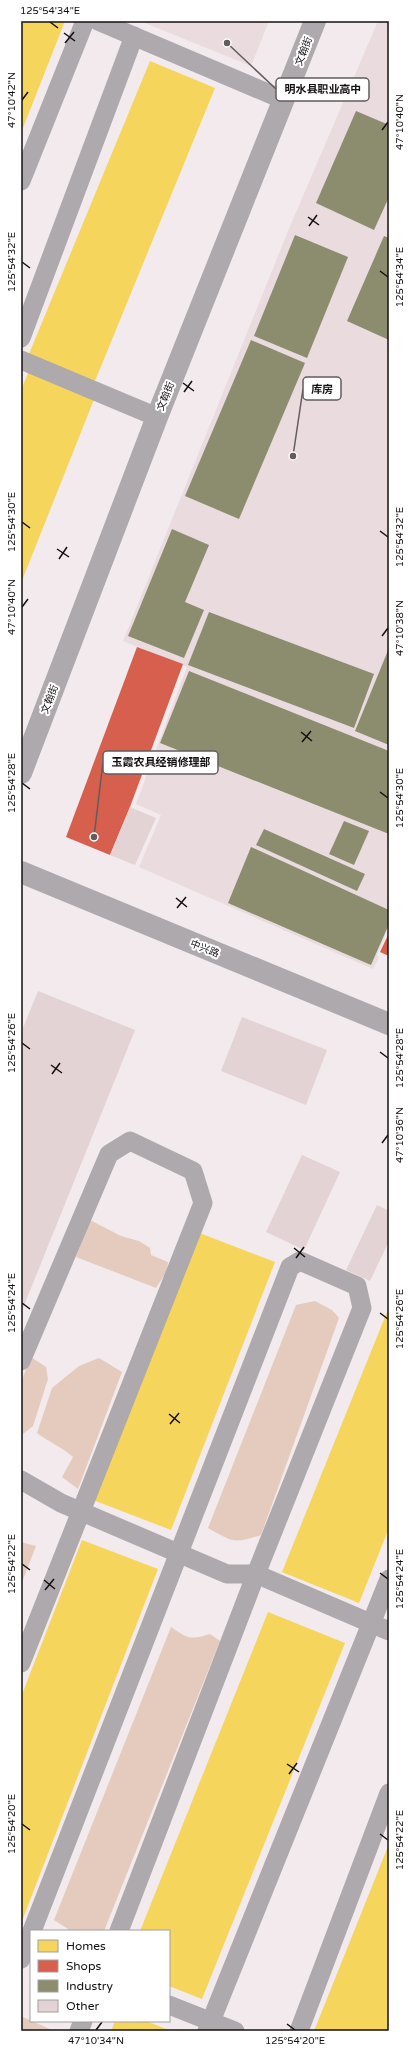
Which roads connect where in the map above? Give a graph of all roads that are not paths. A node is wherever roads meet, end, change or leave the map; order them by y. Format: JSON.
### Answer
{"nodes":[{"id":1,"x":85,"y":21,"type":"edge"},
{"id":2,"x":98,"y":21,"type":"edge"},
{"id":3,"x":315,"y":21,"type":"edge"},
{"id":4,"x":134,"y":36,"type":"junction"},
{"id":5,"x":284,"y":100,"type":"junction"},
{"id":6,"x":21,"y":181,"type":"edge"},
{"id":7,"x":21,"y":338,"type":"edge"},
{"id":8,"x":21,"y":360,"type":"edge"},
{"id":9,"x":157,"y":417,"type":"junction"},
{"id":10,"x":21,"y":773,"type":"edge"},
{"id":11,"x":21,"y":872,"type":"edge"},
{"id":12,"x":389,"y":1024,"type":"edge"},
{"id":13,"x":21,"y":1361,"type":"edge"},
{"id":14,"x":21,"y":1480,"type":"edge"},
{"id":15,"x":80,"y":1511,"type":"junction"},
{"id":16,"x":179,"y":1553,"type":"junction"},
{"id":17,"x":256,"y":1574,"type":"junction"},
{"id":18,"x":389,"y":1579,"type":"edge"},
{"id":19,"x":371,"y":1624,"type":"junction"},
{"id":20,"x":389,"y":1631,"type":"edge"},
{"id":21,"x":21,"y":1663,"type":"edge"},
{"id":22,"x":389,"y":1793,"type":"edge"},
{"id":23,"x":33,"y":1930,"type":"edge"},
{"id":24,"x":119,"y":1930,"type":"edge"},
{"id":25,"x":170,"y":2006,"type":"edge"},
{"id":26,"x":209,"y":2026,"type":"edge"},
{"id":27,"x":235,"y":2031,"type":"edge"},
{"id":28,"x":299,"y":2031,"type":"edge"}],
"edges":[{"from":1,"to":6,"type":"lane"},
{"from":2,"to":4,"type":"lane"},
{"from":3,"to":5,"type":"street","name":"文翰街"},
{"from":4,"to":5,"type":"lane"},
{"from":4,"to":7,"type":"lane"},
{"from":5,"to":9,"type":"street","name":"文翰街"},
{"from":8,"to":9,"type":"lane"},
{"from":9,"to":10,"type":"street","name":"文翰街"},
{"from":11,"to":12,"type":"street","name":"中兴路"},
{"from":13,"to":15,"type":"lane"},
{"from":14,"to":15,"type":"lane"},
{"from":15,"to":16,"type":"lane"},
{"from":15,"to":21,"type":"lane"},
{"from":16,"to":17,"type":"lane"},
{"from":16,"to":17,"type":"lane"},
{"from":16,"to":23,"type":"lane"},
{"from":17,"to":19,"type":"lane"},
{"from":17,"to":24,"type":"lane"},
{"from":18,"to":19,"type":"lane"},
{"from":19,"to":20,"type":"lane"},
{"from":19,"to":26,"type":"lane"},
{"from":22,"to":28,"type":"lane"},
{"from":25,"to":26,"type":"lane"},
{"from":26,"to":27,"type":"lane"}]}
